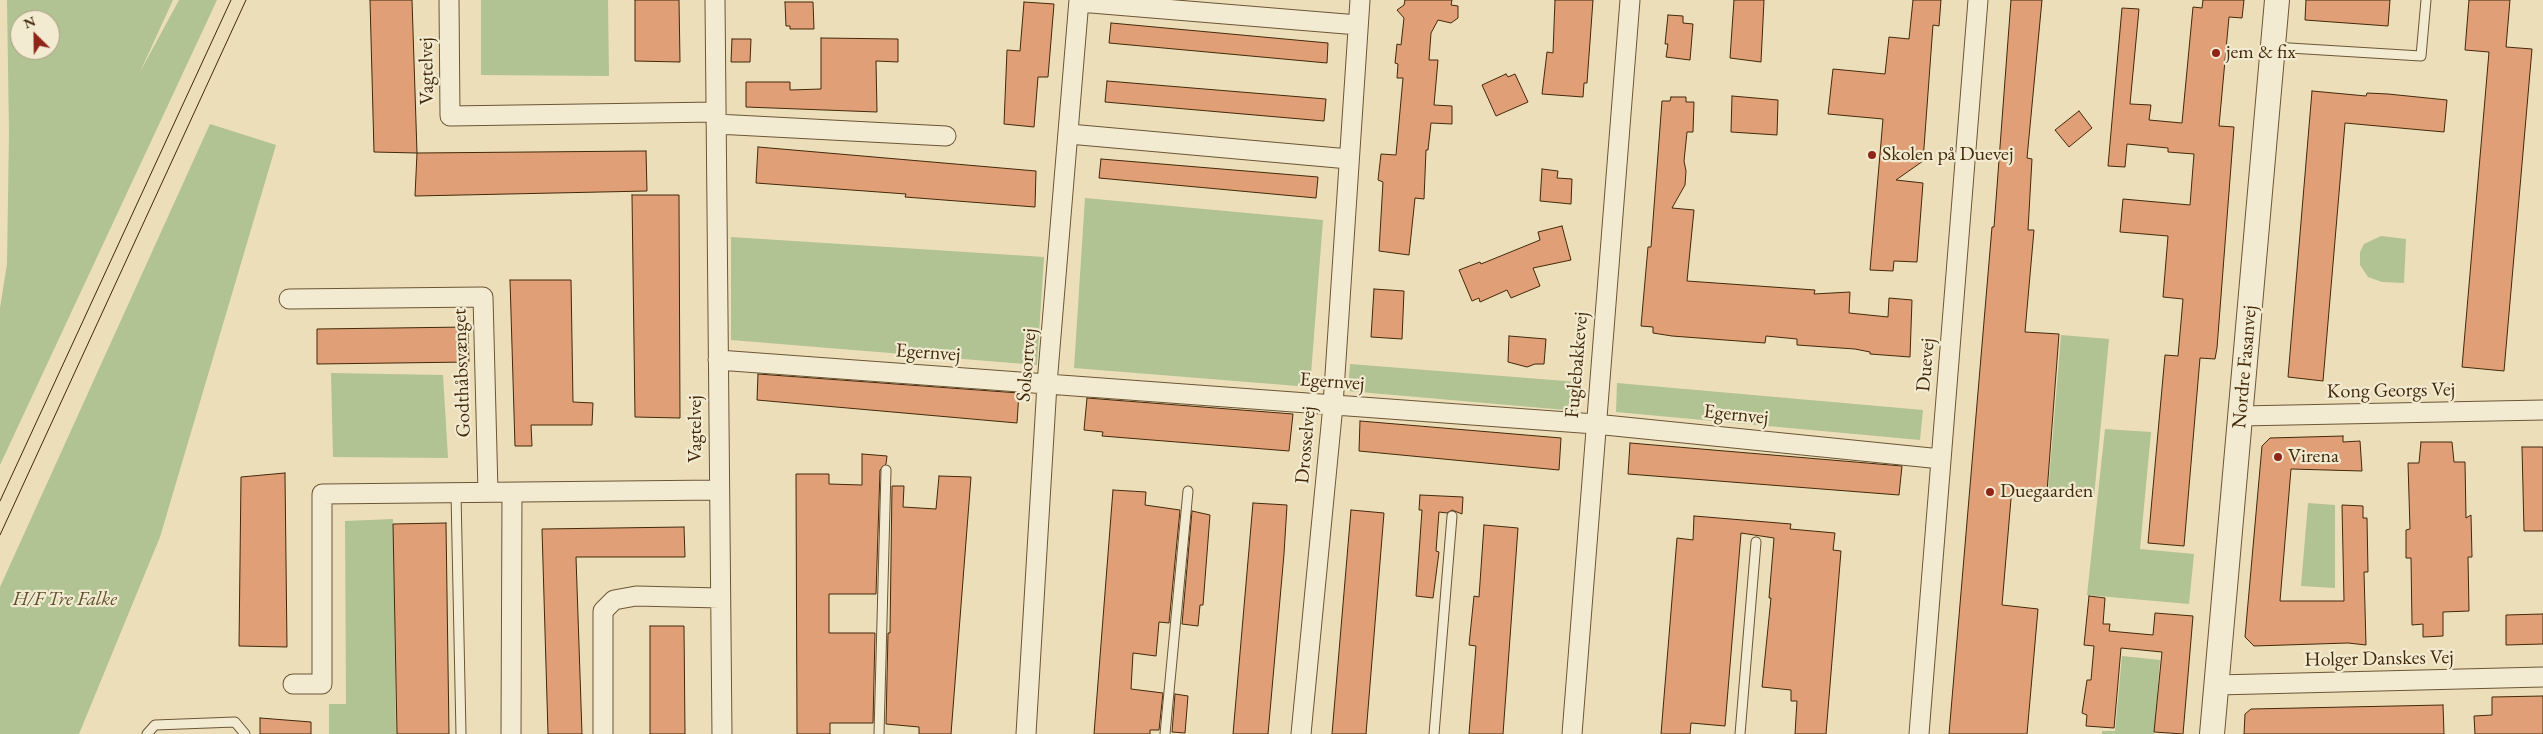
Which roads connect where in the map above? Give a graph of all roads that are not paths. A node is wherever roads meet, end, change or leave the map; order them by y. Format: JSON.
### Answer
{"nodes":[{"id":1,"x":449,"y":0,"type":"edge"},
{"id":2,"x":715,"y":0,"type":"edge"},
{"id":3,"x":1360,"y":0,"type":"edge"},
{"id":4,"x":1630,"y":0,"type":"edge"},
{"id":5,"x":1978,"y":0,"type":"edge"},
{"id":6,"x":2277,"y":0,"type":"edge"},
{"id":7,"x":2426,"y":0,"type":"edge"},
{"id":8,"x":1079,"y":1,"type":"edge"},
{"id":9,"x":1358,"y":25,"type":"junction"},
{"id":10,"x":2273,"y":47,"type":"junction"},
{"id":11,"x":716,"y":118,"type":"junction"},
{"id":12,"x":1069,"y":134,"type":"junction"},
{"id":13,"x":946,"y":136,"type":"dead end"},
{"id":14,"x":1349,"y":159,"type":"junction"},
{"id":15,"x":289,"y":299,"type":"dead end"},
{"id":16,"x":718,"y":360,"type":"junction"},
{"id":17,"x":1047,"y":384,"type":"junction"},
{"id":18,"x":1333,"y":405,"type":"junction"},
{"id":19,"x":2543,"y":410,"type":"edge"},
{"id":20,"x":2240,"y":416,"type":"junction"},
{"id":21,"x":1595,"y":424,"type":"junction"},
{"id":22,"x":1941,"y":458,"type":"junction"},
{"id":23,"x":886,"y":470,"type":"dead end"},
{"id":24,"x":719,"y":490,"type":"junction"},
{"id":25,"x":488,"y":492,"type":"junction"},
{"id":26,"x":1188,"y":492,"type":"dead end"},
{"id":27,"x":456,"y":493,"type":"junction"},
{"id":28,"x":512,"y":493,"type":"junction"},
{"id":29,"x":1452,"y":516,"type":"dead end"},
{"id":30,"x":1756,"y":542,"type":"dead end"},
{"id":31,"x":720,"y":598,"type":"junction"},
{"id":32,"x":2543,"y":677,"type":"edge"},
{"id":33,"x":293,"y":684,"type":"dead end"},
{"id":34,"x":2217,"y":686,"type":"junction"},
{"id":35,"x":147,"y":734,"type":"edge"},
{"id":36,"x":245,"y":734,"type":"edge"},
{"id":37,"x":460,"y":734,"type":"edge"},
{"id":38,"x":511,"y":734,"type":"edge"},
{"id":39,"x":603,"y":734,"type":"edge"},
{"id":40,"x":722,"y":734,"type":"edge"},
{"id":41,"x":879,"y":734,"type":"edge"},
{"id":42,"x":1026,"y":734,"type":"edge"},
{"id":43,"x":1165,"y":734,"type":"edge"},
{"id":44,"x":1301,"y":734,"type":"edge"},
{"id":45,"x":1434,"y":734,"type":"edge"},
{"id":46,"x":1572,"y":734,"type":"edge"},
{"id":47,"x":1740,"y":734,"type":"edge"},
{"id":48,"x":1919,"y":734,"type":"edge"},
{"id":49,"x":2212,"y":734,"type":"edge"}],
"edges":[{"from":1,"to":11,"type":"street","name":"Vagtelvej"},
{"from":2,"to":11,"type":"street","name":"Vagtelvej"},
{"from":3,"to":9,"type":"street","name":"Drosselvej"},
{"from":4,"to":21,"type":"street","name":"Fuglebakkevej"},
{"from":5,"to":22,"type":"street","name":"Duevej"},
{"from":6,"to":10,"type":"street","name":"Nordre Fasanvej"},
{"from":7,"to":10,"type":"lane"},
{"from":8,"to":9,"type":"street"},
{"from":8,"to":12,"type":"street","name":"Solsortvej"},
{"from":9,"to":14,"type":"street","name":"Drosselvej"},
{"from":10,"to":20,"type":"street","name":"Nordre Fasanvej"},
{"from":11,"to":13,"type":"street","name":"Vagtelvej"},
{"from":11,"to":16,"type":"street","name":"Vagtelvej"},
{"from":12,"to":14,"type":"street"},
{"from":12,"to":17,"type":"street","name":"Solsortvej"},
{"from":14,"to":18,"type":"street","name":"Drosselvej"},
{"from":15,"to":25,"type":"street","name":"Godthåbsvænget"},
{"from":16,"to":17,"type":"street","name":"Egernvej"},
{"from":16,"to":24,"type":"street","name":"Vagtelvej"},
{"from":17,"to":18,"type":"street","name":"Egernvej"},
{"from":17,"to":42,"type":"street","name":"Solsortvej"},
{"from":18,"to":21,"type":"street","name":"Egernvej"},
{"from":18,"to":44,"type":"street","name":"Drosselvej"},
{"from":19,"to":20,"type":"street","name":"Kong Georgs Vej"},
{"from":20,"to":34,"type":"street","name":"Nordre Fasanvej"},
{"from":21,"to":22,"type":"street","name":"Egernvej"},
{"from":21,"to":46,"type":"street","name":"Fuglebakkevej"},
{"from":22,"to":48,"type":"street","name":"Duevej"},
{"from":23,"to":41,"type":"lane"},
{"from":24,"to":28,"type":"street"},
{"from":24,"to":31,"type":"street","name":"Vagtelvej"},
{"from":25,"to":27,"type":"street"},
{"from":25,"to":28,"type":"street"},
{"from":26,"to":43,"type":"lane"},
{"from":27,"to":33,"type":"street"},
{"from":27,"to":37,"type":"lane"},
{"from":28,"to":38,"type":"street"},
{"from":29,"to":45,"type":"lane"},
{"from":30,"to":47,"type":"lane"},
{"from":31,"to":39,"type":"street"},
{"from":31,"to":40,"type":"street","name":"Vagtelvej"},
{"from":32,"to":34,"type":"street","name":"Holger Danskes Vej"},
{"from":34,"to":49,"type":"street","name":"Nordre Fasanvej"},
{"from":35,"to":36,"type":"lane"}]}
